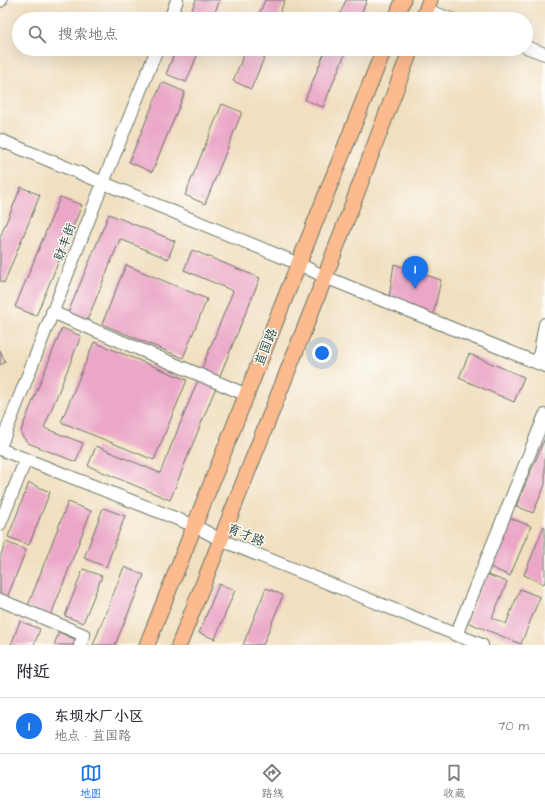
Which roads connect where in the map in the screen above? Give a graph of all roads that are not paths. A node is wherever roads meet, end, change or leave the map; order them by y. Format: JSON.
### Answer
{"nodes":[{"id":1,"x":177,"y":0,"type":"edge"},
{"id":2,"x":401,"y":1,"type":"edge"},
{"id":3,"x":173,"y":12,"type":"edge"},
{"id":4,"x":398,"y":12,"type":"edge"},
{"id":5,"x":533,"y":50,"type":"edge"},
{"id":6,"x":545,"y":54,"type":"edge"},
{"id":7,"x":155,"y":56,"type":"edge"},
{"id":8,"x":381,"y":56,"type":"edge"},
{"id":9,"x":408,"y":56,"type":"edge"},
{"id":10,"x":0,"y":140,"type":"edge"},
{"id":11,"x":103,"y":183,"type":"junction"},
{"id":12,"x":299,"y":264,"type":"junction"},
{"id":13,"x":324,"y":277,"type":"junction"},
{"id":14,"x":52,"y":312,"type":"junction"},
{"id":15,"x":545,"y":324,"type":"edge"},
{"id":16,"x":541,"y":364,"type":"edge"},
{"id":17,"x":247,"y":395,"type":"junction"},
{"id":18,"x":545,"y":415,"type":"edge"},
{"id":19,"x":0,"y":448,"type":"edge"},
{"id":20,"x":26,"y":459,"type":"junction"},
{"id":21,"x":0,"y":524,"type":"edge"},
{"id":22,"x":195,"y":526,"type":"junction"},
{"id":23,"x":221,"y":540,"type":"junction"},
{"id":24,"x":0,"y":600,"type":"edge"},
{"id":25,"x":456,"y":635,"type":"junction"},
{"id":26,"x":80,"y":645,"type":"edge"},
{"id":27,"x":147,"y":645,"type":"edge"},
{"id":28,"x":179,"y":645,"type":"edge"},
{"id":29,"x":482,"y":645,"type":"edge"}],
"edges":[{"from":1,"to":3,"type":"street"},
{"from":2,"to":4,"type":"main road"},
{"from":5,"to":6,"type":"street"},
{"from":7,"to":11,"type":"street","name":"财丰街"},
{"from":8,"to":12,"type":"main road","name":"苴国路"},
{"from":9,"to":13,"type":"main road"},
{"from":10,"to":11,"type":"street"},
{"from":11,"to":12,"type":"street"},
{"from":11,"to":14,"type":"street","name":"财丰街"},
{"from":12,"to":13,"type":"street"},
{"from":12,"to":17,"type":"main road","name":"苴国路"},
{"from":13,"to":16,"type":"street"},
{"from":13,"to":23,"type":"main road"},
{"from":14,"to":17,"type":"street"},
{"from":14,"to":19,"type":"street","name":"财丰街"},
{"from":15,"to":16,"type":"street"},
{"from":17,"to":22,"type":"main road","name":"苴国路"},
{"from":18,"to":25,"type":"street"},
{"from":19,"to":20,"type":"street","name":"育才路"},
{"from":20,"to":21,"type":"street"},
{"from":20,"to":22,"type":"street","name":"育才路"},
{"from":22,"to":23,"type":"street","name":"育才路"},
{"from":22,"to":27,"type":"main road","name":"苴国路"},
{"from":23,"to":25,"type":"street","name":"育才路"},
{"from":23,"to":28,"type":"main road"},
{"from":24,"to":26,"type":"street"},
{"from":25,"to":29,"type":"street","name":"育才路"}]}
